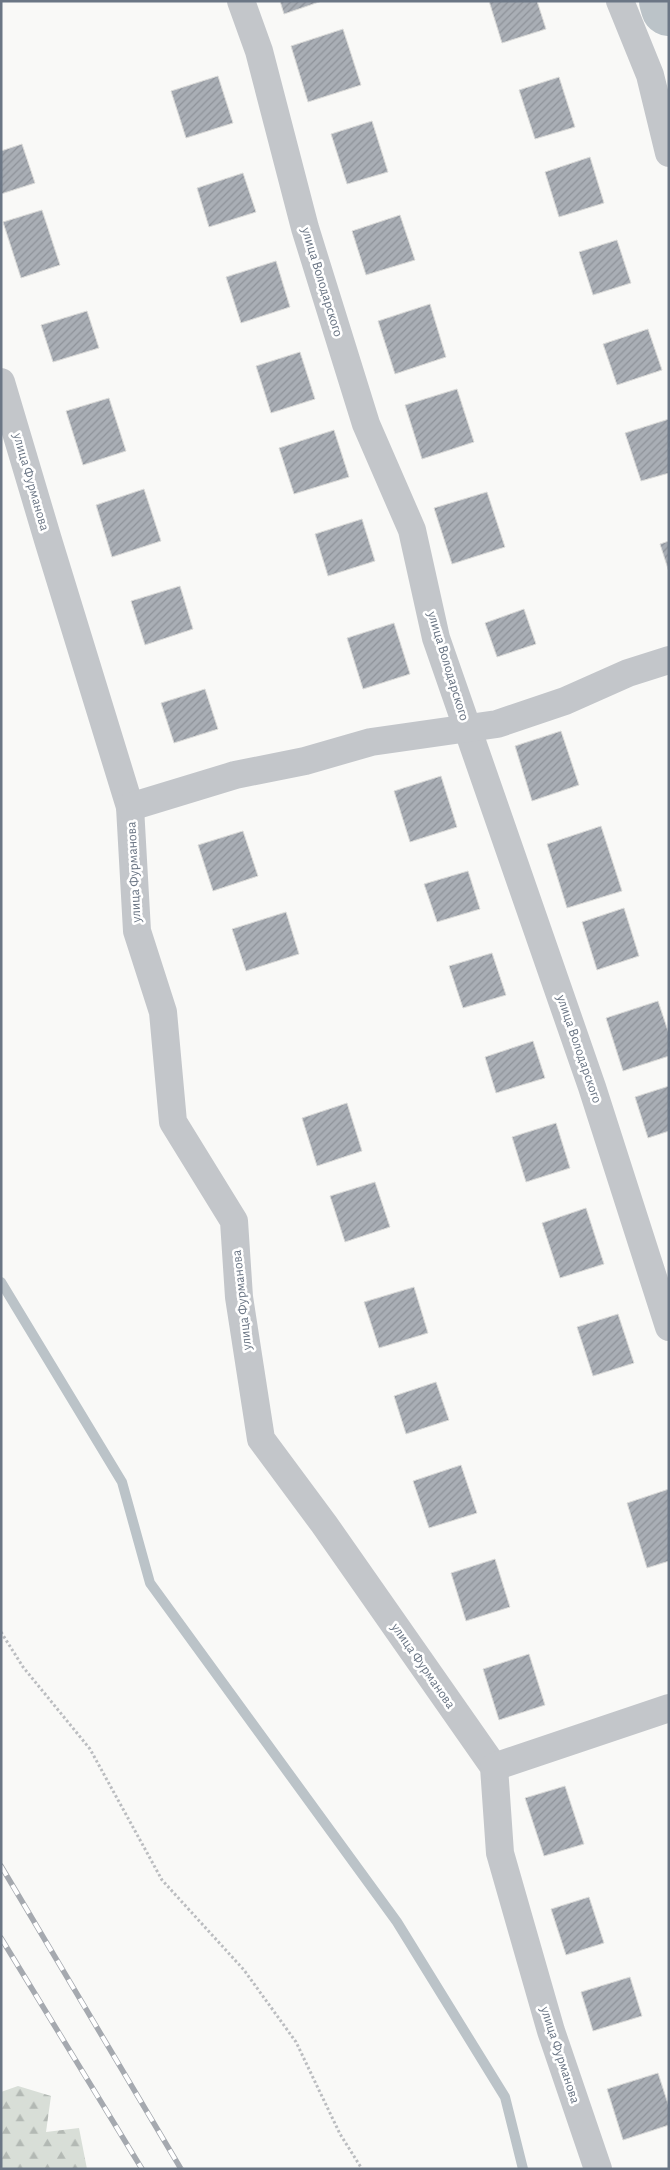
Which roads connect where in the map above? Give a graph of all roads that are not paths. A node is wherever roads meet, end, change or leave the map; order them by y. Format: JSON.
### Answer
{"nodes":[{"id":1,"x":241,"y":1,"type":"edge"},
{"id":2,"x":620,"y":1,"type":"edge"},
{"id":3,"x":669,"y":153,"type":"edge"},
{"id":4,"x":1,"y":382,"type":"edge"},
{"id":5,"x":669,"y":660,"type":"edge"},
{"id":6,"x":468,"y":728,"type":"junction"},
{"id":7,"x":130,"y":807,"type":"junction"},
{"id":8,"x":669,"y":1327,"type":"edge"},
{"id":9,"x":669,"y":1708,"type":"edge"},
{"id":10,"x":494,"y":1767,"type":"junction"},
{"id":11,"x":598,"y":2169,"type":"edge"}],
"edges":[{"from":1,"to":6,"type":"street","name":"улица Володарского"},
{"from":2,"to":3,"type":"street"},
{"from":4,"to":7,"type":"street","name":"улица Фурманова"},
{"from":5,"to":6,"type":"street"},
{"from":6,"to":7,"type":"street"},
{"from":6,"to":8,"type":"street","name":"улица Володарского"},
{"from":7,"to":10,"type":"street","name":"улица Фурманова"},
{"from":9,"to":10,"type":"street"},
{"from":10,"to":11,"type":"street","name":"улица Фурманова"}]}
